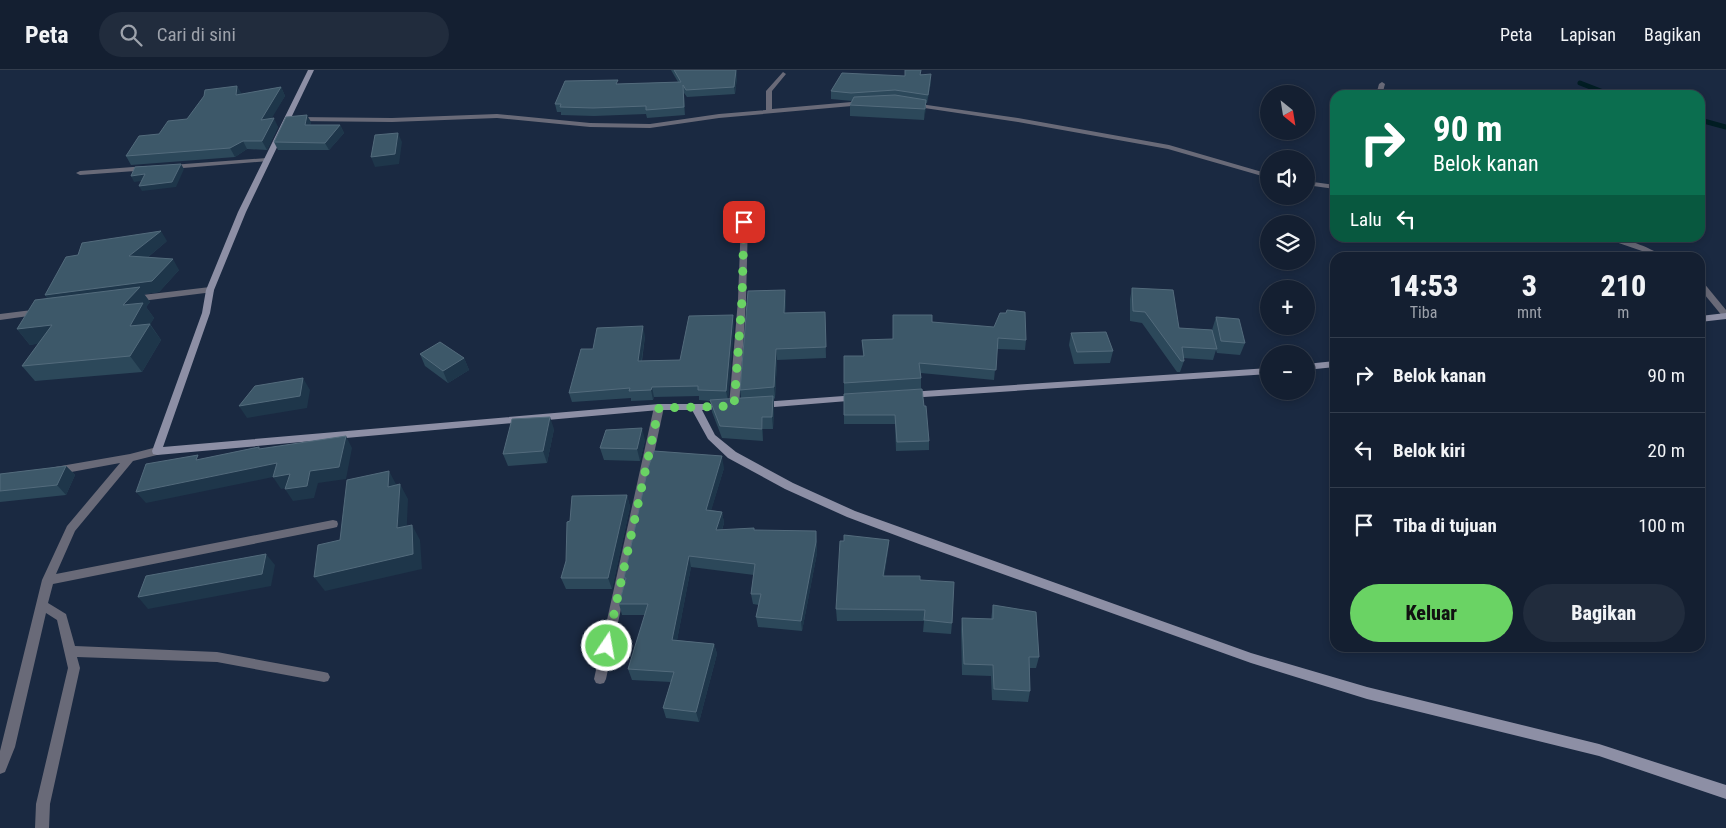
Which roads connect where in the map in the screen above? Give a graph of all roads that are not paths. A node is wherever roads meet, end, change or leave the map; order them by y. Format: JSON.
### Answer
{"nodes":[{"id":1,"x":311,"y":70,"type":"edge"},
{"id":2,"x":783,"y":74,"type":"dead end"},
{"id":3,"x":1382,"y":84,"type":"dead end"},
{"id":4,"x":1380,"y":90,"type":"edge"},
{"id":5,"x":870,"y":103,"type":"edge"},
{"id":6,"x":904,"y":104,"type":"edge"},
{"id":7,"x":769,"y":112,"type":"junction"},
{"id":8,"x":287,"y":118,"type":"junction"},
{"id":9,"x":267,"y":160,"type":"junction"},
{"id":10,"x":166,"y":167,"type":"edge"},
{"id":11,"x":156,"y":168,"type":"edge"},
{"id":12,"x":80,"y":172,"type":"dead end"},
{"id":13,"x":1260,"y":173,"type":"edge"},
{"id":14,"x":1315,"y":185,"type":"edge"},
{"id":15,"x":1330,"y":187,"type":"edge"},
{"id":16,"x":744,"y":222,"type":"dead end"},
{"id":17,"x":1624,"y":242,"type":"edge"},
{"id":18,"x":1650,"y":252,"type":"edge"},
{"id":19,"x":210,"y":290,"type":"junction"},
{"id":20,"x":1705,"y":290,"type":"edge"},
{"id":21,"x":121,"y":301,"type":"edge"},
{"id":22,"x":54,"y":310,"type":"edge"},
{"id":23,"x":1726,"y":316,"type":"edge"},
{"id":24,"x":0,"y":317,"type":"edge"},
{"id":25,"x":1705,"y":318,"type":"edge"},
{"id":26,"x":1330,"y":365,"type":"edge"},
{"id":27,"x":1315,"y":366,"type":"edge"},
{"id":28,"x":1260,"y":372,"type":"edge"},
{"id":29,"x":902,"y":395,"type":"edge"},
{"id":30,"x":863,"y":398,"type":"edge"},
{"id":31,"x":744,"y":406,"type":"junction"},
{"id":32,"x":659,"y":408,"type":"junction"},
{"id":33,"x":696,"y":408,"type":"junction"},
{"id":34,"x":157,"y":451,"type":"junction"},
{"id":35,"x":130,"y":458,"type":"junction"},
{"id":36,"x":46,"y":472,"type":"edge"},
{"id":37,"x":333,"y":524,"type":"dead end"},
{"id":38,"x":48,"y":580,"type":"junction"},
{"id":39,"x":42,"y":606,"type":"junction"},
{"id":40,"x":70,"y":651,"type":"junction"},
{"id":41,"x":324,"y":677,"type":"dead end"},
{"id":42,"x":600,"y":679,"type":"dead end"},
{"id":43,"x":0,"y":768,"type":"edge"},
{"id":44,"x":1726,"y":792,"type":"edge"},
{"id":45,"x":42,"y":828,"type":"edge"}],
"edges":[{"from":1,"to":8,"type":"street"},
{"from":2,"to":7,"type":"street"},
{"from":3,"to":4,"type":"street"},
{"from":5,"to":7,"type":"street"},
{"from":6,"to":13,"type":"street"},
{"from":7,"to":8,"type":"street"},
{"from":8,"to":9,"type":"street"},
{"from":9,"to":10,"type":"street"},
{"from":9,"to":19,"type":"street"},
{"from":11,"to":12,"type":"street"},
{"from":14,"to":15,"type":"street"},
{"from":16,"to":31,"type":"street"},
{"from":17,"to":18,"type":"street"},
{"from":19,"to":21,"type":"street"},
{"from":19,"to":34,"type":"street"},
{"from":20,"to":23,"type":"street"},
{"from":22,"to":24,"type":"street"},
{"from":23,"to":25,"type":"street"},
{"from":26,"to":27,"type":"street"},
{"from":28,"to":29,"type":"street"},
{"from":30,"to":31,"type":"street"},
{"from":31,"to":33,"type":"street"},
{"from":32,"to":33,"type":"street"},
{"from":32,"to":34,"type":"street"},
{"from":32,"to":42,"type":"street"},
{"from":33,"to":44,"type":"street"},
{"from":34,"to":35,"type":"street"},
{"from":35,"to":36,"type":"street"},
{"from":35,"to":38,"type":"street"},
{"from":37,"to":38,"type":"street"},
{"from":38,"to":39,"type":"street"},
{"from":39,"to":40,"type":"street"},
{"from":39,"to":43,"type":"street"},
{"from":40,"to":41,"type":"street"},
{"from":40,"to":45,"type":"street"}]}
